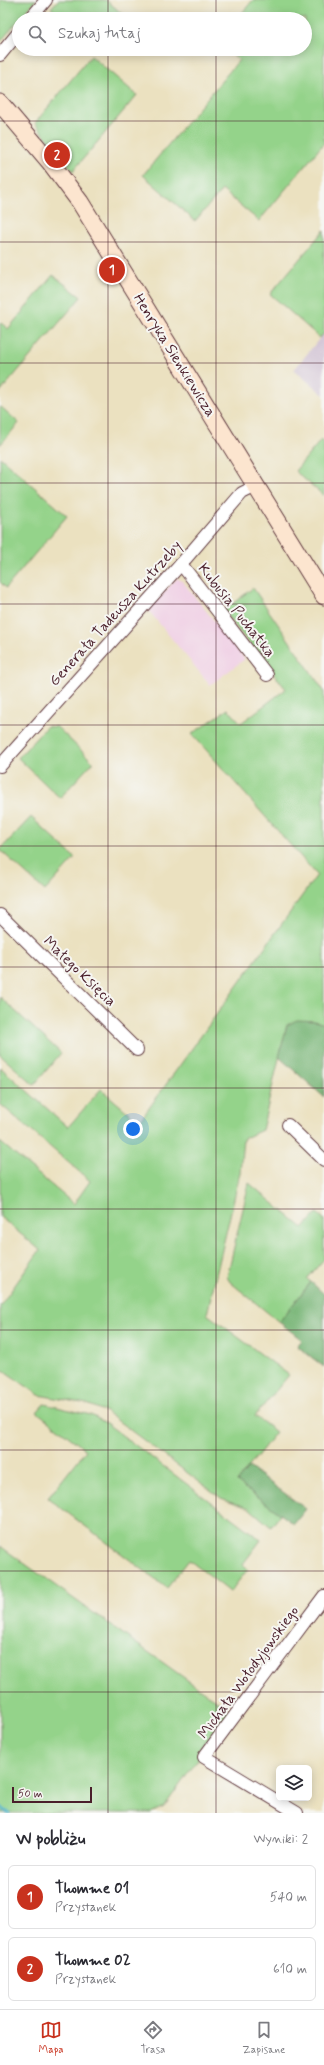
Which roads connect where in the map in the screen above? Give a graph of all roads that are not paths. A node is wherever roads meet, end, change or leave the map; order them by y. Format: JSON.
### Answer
{"nodes":[{"id":1,"x":46,"y":0,"type":"edge"},
{"id":2,"x":36,"y":12,"type":"edge"},
{"id":3,"x":12,"y":40,"type":"edge"},
{"id":4,"x":0,"y":55,"type":"edge"},
{"id":5,"x":0,"y":103,"type":"edge"},
{"id":6,"x":256,"y":486,"type":"junction"},
{"id":7,"x":181,"y":564,"type":"junction"},
{"id":8,"x":324,"y":596,"type":"edge"},
{"id":9,"x":267,"y":675,"type":"dead end"},
{"id":10,"x":0,"y":766,"type":"edge"},
{"id":11,"x":0,"y":915,"type":"edge"},
{"id":12,"x":137,"y":1050,"type":"dead end"},
{"id":13,"x":288,"y":1125,"type":"dead end"},
{"id":14,"x":324,"y":1160,"type":"edge"},
{"id":15,"x":324,"y":1596,"type":"edge"},
{"id":16,"x":297,"y":1813,"type":"edge"}],
"edges":[{"from":1,"to":2,"type":"street"},
{"from":3,"to":4,"type":"street"},
{"from":5,"to":6,"type":"street","name":"Henryka Sienkiewicza"},
{"from":6,"to":7,"type":"street","name":"Generała Tadeusza Kutrzeby"},
{"from":6,"to":8,"type":"street","name":"Henryka Sienkiewicza"},
{"from":7,"to":9,"type":"street","name":"Kubusia Puchatka"},
{"from":7,"to":10,"type":"street","name":"Generała Tadeusza Kutrzeby"},
{"from":11,"to":12,"type":"street","name":"Małego Księcia"},
{"from":13,"to":14,"type":"street"},
{"from":15,"to":16,"type":"street","name":"Michała Wołodyjowskiego"}]}
